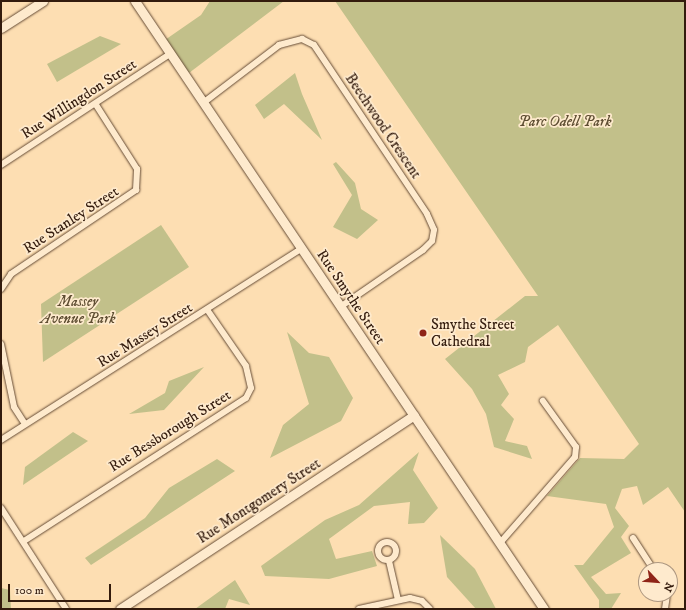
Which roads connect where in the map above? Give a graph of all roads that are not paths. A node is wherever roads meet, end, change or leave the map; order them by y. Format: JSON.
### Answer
{"nodes":[{"id":1,"x":43,"y":1,"type":"edge"},
{"id":2,"x":137,"y":2,"type":"edge"},
{"id":3,"x":1,"y":28,"type":"edge"},
{"id":4,"x":170,"y":54,"type":"junction"},
{"id":5,"x":203,"y":103,"type":"junction"},
{"id":6,"x":96,"y":105,"type":"junction"},
{"id":7,"x":1,"y":165,"type":"edge"},
{"id":8,"x":301,"y":249,"type":"junction"},
{"id":9,"x":1,"y":289,"type":"edge"},
{"id":10,"x":340,"y":307,"type":"junction"},
{"id":11,"x":208,"y":311,"type":"junction"},
{"id":12,"x":1,"y":344,"type":"edge"},
{"id":13,"x":543,"y":401,"type":"dead end"},
{"id":14,"x":414,"y":415,"type":"junction"},
{"id":15,"x":25,"y":424,"type":"junction"},
{"id":16,"x":1,"y":440,"type":"edge"},
{"id":17,"x":1,"y":508,"type":"edge"},
{"id":18,"x":633,"y":538,"type":"dead end"},
{"id":19,"x":24,"y":541,"type":"junction"},
{"id":20,"x":500,"y":544,"type":"junction"},
{"id":21,"x":389,"y":560,"type":"dead end"},
{"id":22,"x":649,"y":562,"type":"edge"},
{"id":23,"x":398,"y":600,"type":"junction"},
{"id":24,"x":66,"y":609,"type":"edge"},
{"id":25,"x":120,"y":609,"type":"edge"},
{"id":26,"x":359,"y":609,"type":"edge"},
{"id":27,"x":430,"y":609,"type":"edge"},
{"id":28,"x":544,"y":609,"type":"edge"}],
"edges":[{"from":1,"to":3,"type":"main road"},
{"from":2,"to":4,"type":"main road","name":"Rue Smythe Street"},
{"from":4,"to":5,"type":"main road","name":"Rue Smythe Street"},
{"from":4,"to":6,"type":"street","name":"Rue Willingdon Street"},
{"from":5,"to":8,"type":"main road","name":"Rue Smythe Street"},
{"from":5,"to":10,"type":"street","name":"Beechwood Crescent"},
{"from":6,"to":7,"type":"street","name":"Rue Willingdon Street"},
{"from":6,"to":9,"type":"street","name":"Rue Stanley Street"},
{"from":8,"to":10,"type":"main road","name":"Rue Smythe Street"},
{"from":8,"to":11,"type":"street","name":"Rue Massey Street"},
{"from":10,"to":14,"type":"main road","name":"Rue Smythe Street"},
{"from":11,"to":15,"type":"street","name":"Rue Massey Street"},
{"from":11,"to":19,"type":"street","name":"Rue Bessborough Street"},
{"from":12,"to":15,"type":"street"},
{"from":13,"to":20,"type":"street"},
{"from":14,"to":20,"type":"main road","name":"Rue Smythe Street"},
{"from":14,"to":25,"type":"main road","name":"Rue Montgomery Street"},
{"from":15,"to":16,"type":"street","name":"Rue Massey Street"},
{"from":17,"to":19,"type":"street"},
{"from":18,"to":22,"type":"street"},
{"from":19,"to":24,"type":"street"},
{"from":20,"to":28,"type":"main road","name":"Rue Smythe Street"},
{"from":21,"to":23,"type":"street"},
{"from":23,"to":26,"type":"street"},
{"from":23,"to":27,"type":"street"}]}
